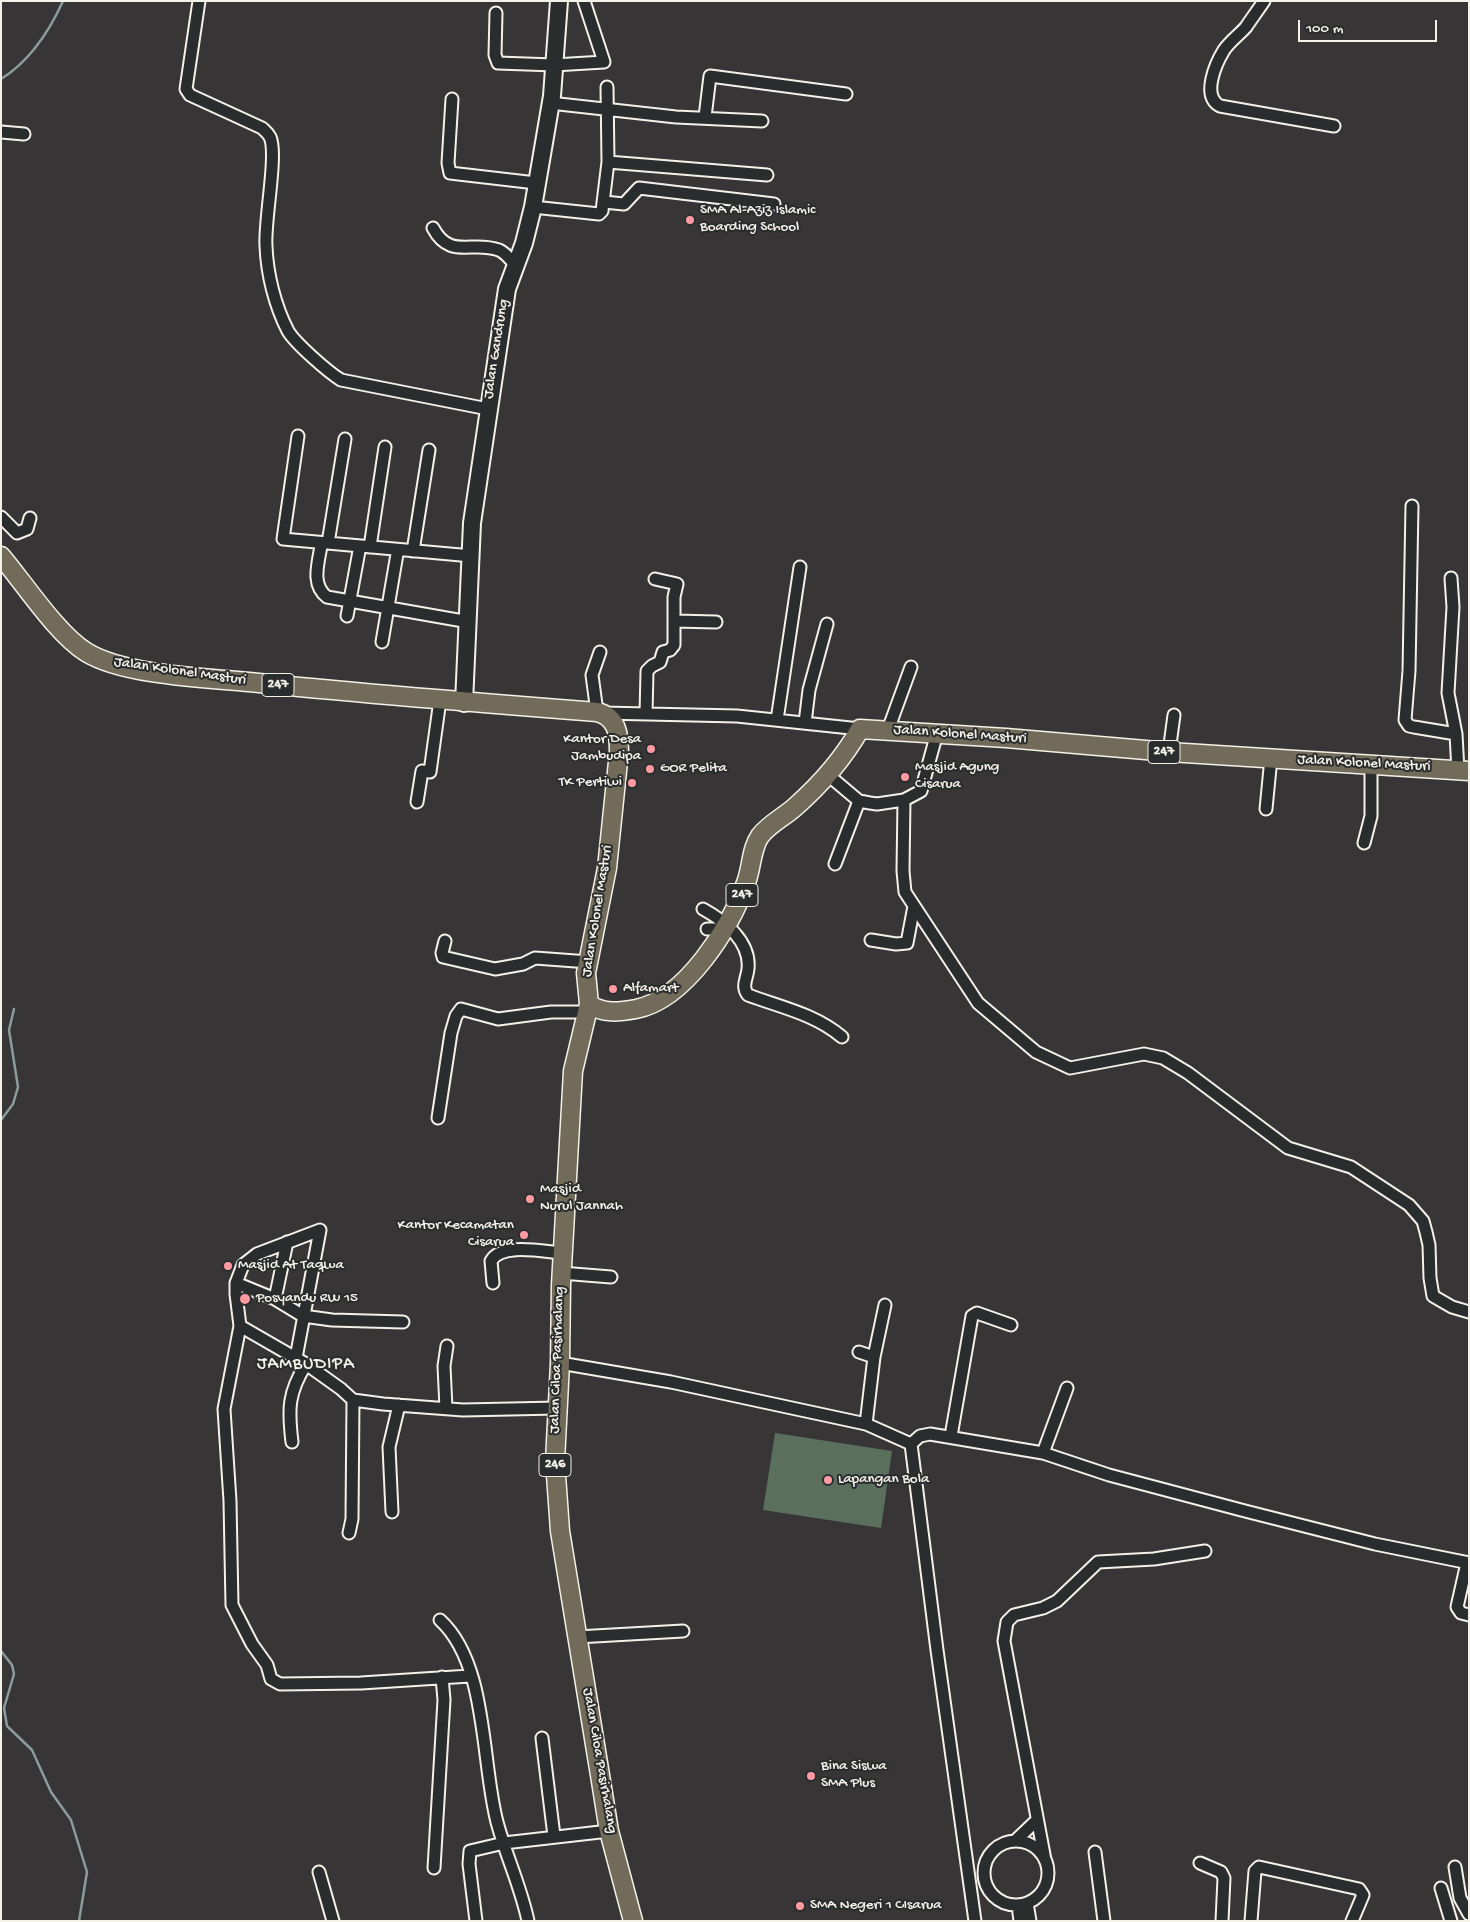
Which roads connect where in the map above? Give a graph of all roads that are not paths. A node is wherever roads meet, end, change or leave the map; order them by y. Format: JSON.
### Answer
{"nodes":[{"id":1,"x":199,"y":1,"type":"edge"},
{"id":2,"x":559,"y":1,"type":"edge"},
{"id":3,"x":584,"y":1,"type":"edge"},
{"id":4,"x":1264,"y":1,"type":"edge"},
{"id":5,"x":496,"y":13,"type":"dead end"},
{"id":6,"x":554,"y":65,"type":"junction"},
{"id":7,"x":606,"y":87,"type":"dead end"},
{"id":8,"x":846,"y":94,"type":"dead end"},
{"id":9,"x":452,"y":99,"type":"dead end"},
{"id":10,"x":550,"y":104,"type":"junction"},
{"id":11,"x":608,"y":110,"type":"junction"},
{"id":12,"x":705,"y":117,"type":"junction"},
{"id":13,"x":762,"y":121,"type":"dead end"},
{"id":14,"x":1334,"y":126,"type":"dead end"},
{"id":15,"x":1,"y":132,"type":"edge"},
{"id":16,"x":24,"y":134,"type":"dead end"},
{"id":17,"x":608,"y":162,"type":"junction"},
{"id":18,"x":767,"y":175,"type":"dead end"},
{"id":19,"x":536,"y":184,"type":"junction"},
{"id":20,"x":604,"y":202,"type":"junction"},
{"id":21,"x":774,"y":204,"type":"dead end"},
{"id":22,"x":533,"y":207,"type":"junction"},
{"id":23,"x":433,"y":228,"type":"dead end"},
{"id":24,"x":516,"y":266,"type":"junction"},
{"id":25,"x":488,"y":409,"type":"junction"},
{"id":26,"x":298,"y":436,"type":"dead end"},
{"id":27,"x":345,"y":439,"type":"dead end"},
{"id":28,"x":385,"y":447,"type":"dead end"},
{"id":29,"x":429,"y":450,"type":"dead end"},
{"id":30,"x":1412,"y":506,"type":"dead end"},
{"id":31,"x":1,"y":517,"type":"edge"},
{"id":32,"x":30,"y":518,"type":"dead end"},
{"id":33,"x":324,"y":545,"type":"junction"},
{"id":34,"x":370,"y":547,"type":"junction"},
{"id":35,"x":413,"y":551,"type":"junction"},
{"id":36,"x":359,"y":552,"type":"dead end"},
{"id":37,"x":396,"y":554,"type":"dead end"},
{"id":38,"x":1,"y":556,"type":"edge"},
{"id":39,"x":472,"y":556,"type":"junction"},
{"id":40,"x":800,"y":567,"type":"dead end"},
{"id":41,"x":1451,"y":578,"type":"dead end"},
{"id":42,"x":655,"y":579,"type":"dead end"},
{"id":43,"x":349,"y":601,"type":"junction"},
{"id":44,"x":387,"y":607,"type":"junction"},
{"id":45,"x":347,"y":616,"type":"dead end"},
{"id":46,"x":674,"y":621,"type":"junction"},
{"id":47,"x":469,"y":622,"type":"junction"},
{"id":48,"x":716,"y":622,"type":"dead end"},
{"id":49,"x":827,"y":624,"type":"dead end"},
{"id":50,"x":382,"y":642,"type":"dead end"},
{"id":51,"x":600,"y":652,"type":"dead end"},
{"id":52,"x":911,"y":667,"type":"dead end"},
{"id":53,"x":440,"y":700,"type":"junction"},
{"id":54,"x":464,"y":702,"type":"junction"},
{"id":55,"x":599,"y":713,"type":"junction"},
{"id":56,"x":646,"y":714,"type":"junction"},
{"id":57,"x":1174,"y":716,"type":"dead end"},
{"id":58,"x":777,"y":720,"type":"junction"},
{"id":59,"x":805,"y":723,"type":"junction"},
{"id":60,"x":860,"y":729,"type":"junction"},
{"id":61,"x":888,"y":730,"type":"junction"},
{"id":62,"x":937,"y":733,"type":"junction"},
{"id":63,"x":1456,"y":734,"type":"junction"},
{"id":64,"x":1169,"y":752,"type":"junction"},
{"id":65,"x":1271,"y":758,"type":"junction"},
{"id":66,"x":1370,"y":765,"type":"junction"},
{"id":67,"x":1464,"y":771,"type":"edge"},
{"id":68,"x":827,"y":774,"type":"junction"},
{"id":69,"x":904,"y":800,"type":"junction"},
{"id":70,"x":858,"y":801,"type":"junction"},
{"id":71,"x":418,"y":802,"type":"dead end"},
{"id":72,"x":1266,"y":809,"type":"dead end"},
{"id":73,"x":1364,"y":843,"type":"dead end"},
{"id":74,"x":835,"y":864,"type":"dead end"},
{"id":75,"x":914,"y":906,"type":"junction"},
{"id":76,"x":704,"y":909,"type":"dead end"},
{"id":77,"x":719,"y":927,"type":"junction"},
{"id":78,"x":872,"y":940,"type":"dead end"},
{"id":79,"x":446,"y":941,"type":"dead end"},
{"id":80,"x":589,"y":962,"type":"junction"},
{"id":81,"x":588,"y":1008,"type":"junction"},
{"id":82,"x":842,"y":1037,"type":"dead end"},
{"id":83,"x":438,"y":1118,"type":"dead end"},
{"id":84,"x":287,"y":1242,"type":"junction"},
{"id":85,"x":563,"y":1253,"type":"junction"},
{"id":86,"x":562,"y":1273,"type":"junction"},
{"id":87,"x":611,"y":1277,"type":"dead end"},
{"id":88,"x":236,"y":1283,"type":"junction"},
{"id":89,"x":493,"y":1283,"type":"dead end"},
{"id":90,"x":275,"y":1299,"type":"junction"},
{"id":91,"x":885,"y":1305,"type":"dead end"},
{"id":92,"x":1469,"y":1312,"type":"edge"},
{"id":93,"x":303,"y":1316,"type":"junction"},
{"id":94,"x":403,"y":1322,"type":"dead end"},
{"id":95,"x":1011,"y":1325,"type":"dead end"},
{"id":96,"x":240,"y":1326,"type":"junction"},
{"id":97,"x":447,"y":1346,"type":"dead end"},
{"id":98,"x":859,"y":1352,"type":"dead end"},
{"id":99,"x":874,"y":1357,"type":"junction"},
{"id":100,"x":301,"y":1361,"type":"junction"},
{"id":101,"x":560,"y":1363,"type":"junction"},
{"id":102,"x":1068,"y":1388,"type":"dead end"},
{"id":103,"x":353,"y":1400,"type":"junction"},
{"id":104,"x":399,"y":1405,"type":"junction"},
{"id":105,"x":446,"y":1408,"type":"junction"},
{"id":106,"x":557,"y":1408,"type":"junction"},
{"id":107,"x":866,"y":1424,"type":"junction"},
{"id":108,"x":951,"y":1436,"type":"junction"},
{"id":109,"x":292,"y":1442,"type":"dead end"},
{"id":110,"x":911,"y":1444,"type":"junction"},
{"id":111,"x":1043,"y":1453,"type":"junction"},
{"id":112,"x":392,"y":1512,"type":"dead end"},
{"id":113,"x":349,"y":1532,"type":"dead end"},
{"id":114,"x":1205,"y":1551,"type":"dead end"},
{"id":115,"x":1468,"y":1563,"type":"edge"},
{"id":116,"x":1469,"y":1615,"type":"edge"},
{"id":117,"x":440,"y":1620,"type":"dead end"},
{"id":118,"x":683,"y":1631,"type":"dead end"},
{"id":119,"x":577,"y":1636,"type":"junction"},
{"id":120,"x":470,"y":1676,"type":"junction"},
{"id":121,"x":442,"y":1677,"type":"junction"},
{"id":122,"x":542,"y":1738,"type":"dead end"},
{"id":123,"x":1036,"y":1821,"type":"junction"},
{"id":124,"x":609,"y":1831,"type":"junction"},
{"id":125,"x":554,"y":1836,"type":"junction"},
{"id":126,"x":1015,"y":1842,"type":"junction"},
{"id":127,"x":504,"y":1843,"type":"junction"},
{"id":128,"x":1095,"y":1852,"type":"dead end"},
{"id":129,"x":1045,"y":1860,"type":"junction"},
{"id":130,"x":1200,"y":1863,"type":"dead end"},
{"id":131,"x":434,"y":1868,"type":"dead end"},
{"id":132,"x":1455,"y":1868,"type":"dead end"},
{"id":133,"x":319,"y":1872,"type":"dead end"},
{"id":134,"x":1441,"y":1888,"type":"dead end"},
{"id":135,"x":1022,"y":1904,"type":"junction"},
{"id":136,"x":1469,"y":1914,"type":"edge"},
{"id":137,"x":333,"y":1921,"type":"edge"},
{"id":138,"x":476,"y":1921,"type":"edge"},
{"id":139,"x":528,"y":1921,"type":"edge"},
{"id":140,"x":632,"y":1921,"type":"edge"},
{"id":141,"x":975,"y":1921,"type":"edge"},
{"id":142,"x":1020,"y":1921,"type":"edge"},
{"id":143,"x":1030,"y":1921,"type":"edge"},
{"id":144,"x":1104,"y":1921,"type":"edge"},
{"id":145,"x":1222,"y":1921,"type":"edge"},
{"id":146,"x":1251,"y":1921,"type":"edge"},
{"id":147,"x":1352,"y":1921,"type":"edge"},
{"id":148,"x":1451,"y":1921,"type":"edge"}],
"edges":[{"from":1,"to":25,"type":"street"},
{"from":2,"to":6,"type":"street","name":"Jalan Gandrung"},
{"from":3,"to":6,"type":"street"},
{"from":4,"to":14,"type":"street"},
{"from":5,"to":6,"type":"street"},
{"from":6,"to":10,"type":"street","name":"Jalan Gandrung"},
{"from":7,"to":11,"type":"street"},
{"from":8,"to":12,"type":"street"},
{"from":9,"to":19,"type":"street"},
{"from":10,"to":11,"type":"street"},
{"from":10,"to":19,"type":"street","name":"Jalan Gandrung"},
{"from":11,"to":12,"type":"street"},
{"from":11,"to":17,"type":"street"},
{"from":12,"to":13,"type":"street"},
{"from":15,"to":16,"type":"street"},
{"from":17,"to":18,"type":"street"},
{"from":17,"to":20,"type":"street"},
{"from":19,"to":22,"type":"street","name":"Jalan Gandrung"},
{"from":20,"to":21,"type":"street"},
{"from":20,"to":22,"type":"street"},
{"from":22,"to":24,"type":"street","name":"Jalan Gandrung"},
{"from":23,"to":24,"type":"street"},
{"from":24,"to":25,"type":"street","name":"Jalan Gandrung"},
{"from":25,"to":39,"type":"street","name":"Jalan Gandrung"},
{"from":26,"to":33,"type":"street"},
{"from":27,"to":33,"type":"street"},
{"from":28,"to":34,"type":"street"},
{"from":29,"to":35,"type":"street"},
{"from":30,"to":63,"type":"street"},
{"from":31,"to":32,"type":"street"},
{"from":33,"to":34,"type":"street"},
{"from":33,"to":43,"type":"street"},
{"from":34,"to":35,"type":"street"},
{"from":35,"to":39,"type":"street"},
{"from":36,"to":43,"type":"street"},
{"from":37,"to":44,"type":"street"},
{"from":38,"to":53,"type":"main road","name":"Jalan Kolonel Masturi","number":"247"},
{"from":39,"to":47,"type":"street","name":"Jalan Gandrung"},
{"from":40,"to":58,"type":"street"},
{"from":41,"to":63,"type":"street"},
{"from":42,"to":46,"type":"street"},
{"from":43,"to":44,"type":"street"},
{"from":43,"to":45,"type":"street"},
{"from":44,"to":47,"type":"street"},
{"from":44,"to":50,"type":"street"},
{"from":46,"to":48,"type":"street"},
{"from":46,"to":56,"type":"street"},
{"from":47,"to":54,"type":"street","name":"Jalan Gandrung"},
{"from":49,"to":59,"type":"street"},
{"from":51,"to":55,"type":"street"},
{"from":52,"to":61,"type":"street"},
{"from":53,"to":54,"type":"main road","name":"Jalan Kolonel Masturi","number":"247"},
{"from":53,"to":71,"type":"street"},
{"from":54,"to":55,"type":"main road","name":"Jalan Kolonel Masturi","number":"247"},
{"from":55,"to":56,"type":"street"},
{"from":55,"to":80,"type":"main road","name":"Jalan Kolonel Masturi"},
{"from":56,"to":58,"type":"street"},
{"from":57,"to":64,"type":"street"},
{"from":58,"to":59,"type":"street"},
{"from":59,"to":60,"type":"street"},
{"from":60,"to":61,"type":"main road","name":"Jalan Kolonel Masturi","number":"247"},
{"from":60,"to":68,"type":"main road","number":"247"},
{"from":61,"to":62,"type":"main road","name":"Jalan Kolonel Masturi","number":"247"},
{"from":62,"to":64,"type":"main road","name":"Jalan Kolonel Masturi","number":"247"},
{"from":62,"to":69,"type":"street"},
{"from":63,"to":67,"type":"street"},
{"from":64,"to":65,"type":"main road","name":"Jalan Kolonel Masturi","number":"247"},
{"from":65,"to":66,"type":"main road","name":"Jalan Kolonel Masturi","number":"247"},
{"from":65,"to":72,"type":"street"},
{"from":66,"to":67,"type":"main road","name":"Jalan Kolonel Masturi","number":"247"},
{"from":66,"to":73,"type":"street"},
{"from":68,"to":70,"type":"street"},
{"from":68,"to":77,"type":"main road","number":"247"},
{"from":69,"to":70,"type":"street"},
{"from":69,"to":75,"type":"street"},
{"from":70,"to":74,"type":"street"},
{"from":75,"to":78,"type":"street"},
{"from":75,"to":92,"type":"street"},
{"from":76,"to":77,"type":"street"},
{"from":77,"to":81,"type":"main road","number":"247"},
{"from":77,"to":82,"type":"street"},
{"from":79,"to":80,"type":"street"},
{"from":80,"to":81,"type":"main road","name":"Jalan Kolonel Masturi"},
{"from":81,"to":83,"type":"street"},
{"from":81,"to":85,"type":"main road","name":"Jalan Ciloa Pasirhalang","number":"246"},
{"from":84,"to":88,"type":"street"},
{"from":84,"to":90,"type":"street"},
{"from":84,"to":93,"type":"street"},
{"from":85,"to":86,"type":"main road","name":"Jalan Ciloa Pasirhalang","number":"246"},
{"from":85,"to":89,"type":"street"},
{"from":86,"to":87,"type":"street"},
{"from":86,"to":101,"type":"main road","name":"Jalan Ciloa Pasirhalang","number":"246"},
{"from":88,"to":90,"type":"street"},
{"from":88,"to":96,"type":"street"},
{"from":90,"to":93,"type":"street"},
{"from":91,"to":99,"type":"street"},
{"from":93,"to":94,"type":"street"},
{"from":93,"to":100,"type":"street"},
{"from":95,"to":108,"type":"street"},
{"from":96,"to":100,"type":"street"},
{"from":96,"to":121,"type":"street"},
{"from":97,"to":105,"type":"street"},
{"from":98,"to":99,"type":"street"},
{"from":99,"to":107,"type":"street"},
{"from":100,"to":103,"type":"street"},
{"from":100,"to":109,"type":"street"},
{"from":101,"to":106,"type":"main road","name":"Jalan Ciloa Pasirhalang","number":"246"},
{"from":101,"to":107,"type":"street"},
{"from":102,"to":111,"type":"street"},
{"from":103,"to":104,"type":"street"},
{"from":103,"to":113,"type":"street"},
{"from":104,"to":105,"type":"street"},
{"from":104,"to":112,"type":"street"},
{"from":105,"to":106,"type":"street"},
{"from":106,"to":119,"type":"main road","name":"Jalan Ciloa Pasirhalang","number":"246"},
{"from":107,"to":110,"type":"street"},
{"from":108,"to":110,"type":"street"},
{"from":108,"to":111,"type":"street"},
{"from":110,"to":141,"type":"street"},
{"from":111,"to":115,"type":"street"},
{"from":114,"to":123,"type":"street"},
{"from":115,"to":116,"type":"street"},
{"from":117,"to":120,"type":"street"},
{"from":118,"to":119,"type":"street"},
{"from":119,"to":124,"type":"main road","name":"Jalan Ciloa Pasirhalang","number":"246"},
{"from":120,"to":121,"type":"street"},
{"from":120,"to":127,"type":"street"},
{"from":121,"to":131,"type":"street"},
{"from":122,"to":125,"type":"street"},
{"from":123,"to":126,"type":"street"},
{"from":123,"to":129,"type":"street"},
{"from":124,"to":125,"type":"street"},
{"from":124,"to":140,"type":"main road","name":"Jalan Ciloa Pasirhalang","number":"246"},
{"from":125,"to":127,"type":"street"},
{"from":126,"to":129,"type":"street"},
{"from":126,"to":135,"type":"street"},
{"from":127,"to":138,"type":"street"},
{"from":127,"to":139,"type":"street"},
{"from":128,"to":144,"type":"street"},
{"from":129,"to":135,"type":"street"},
{"from":130,"to":145,"type":"street"},
{"from":132,"to":136,"type":"street"},
{"from":133,"to":137,"type":"street"},
{"from":134,"to":148,"type":"street"},
{"from":135,"to":142,"type":"street"},
{"from":135,"to":143,"type":"street"},
{"from":146,"to":147,"type":"street"}]}
